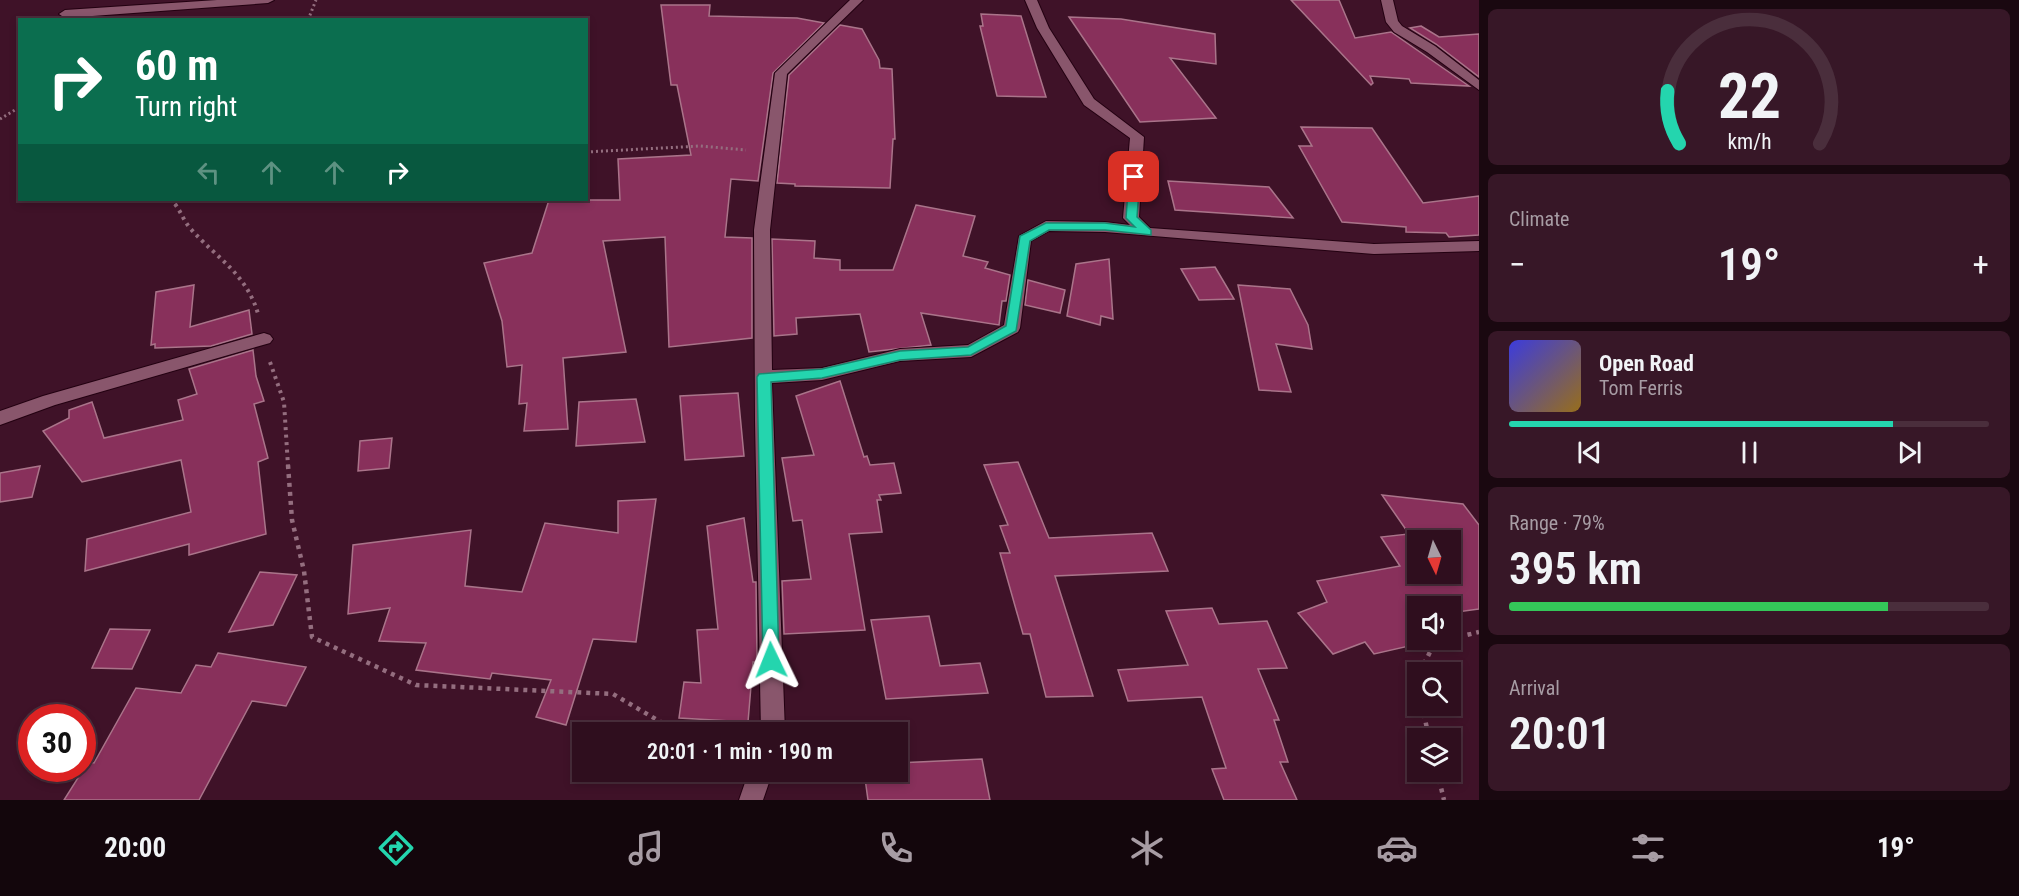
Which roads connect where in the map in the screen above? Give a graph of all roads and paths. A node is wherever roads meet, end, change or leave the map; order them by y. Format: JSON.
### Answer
{"nodes":[{"id":1,"x":68,"y":0,"type":"edge"},
{"id":2,"x":268,"y":0,"type":"edge"},
{"id":3,"x":316,"y":0,"type":"edge"},
{"id":4,"x":857,"y":0,"type":"edge"},
{"id":5,"x":1031,"y":0,"type":"edge"},
{"id":6,"x":1387,"y":0,"type":"edge"},
{"id":7,"x":64,"y":17,"type":"edge"},
{"id":8,"x":309,"y":18,"type":"edge"},
{"id":9,"x":1479,"y":86,"type":"edge"},
{"id":10,"x":18,"y":108,"type":"edge"},
{"id":11,"x":0,"y":119,"type":"edge"},
{"id":12,"x":588,"y":152,"type":"edge"},
{"id":13,"x":771,"y":152,"type":"junction"},
{"id":14,"x":173,"y":201,"type":"edge"},
{"id":15,"x":1146,"y":232,"type":"junction"},
{"id":16,"x":1479,"y":246,"type":"edge"},
{"id":17,"x":264,"y":339,"type":"junction"},
{"id":18,"x":764,"y":377,"type":"junction"},
{"id":19,"x":0,"y":418,"type":"edge"},
{"id":20,"x":1479,"y":632,"type":"edge"},
{"id":21,"x":1461,"y":636,"type":"edge"},
{"id":22,"x":661,"y":722,"type":"edge"},
{"id":23,"x":773,"y":722,"type":"edge"},
{"id":24,"x":757,"y":782,"type":"edge"},
{"id":25,"x":1440,"y":782,"type":"edge"},
{"id":26,"x":751,"y":800,"type":"edge"},
{"id":27,"x":1444,"y":800,"type":"edge"}],
"edges":[{"from":1,"to":7,"type":"street"},
{"from":2,"to":7,"type":"street"},
{"from":3,"to":8,"type":"path"},
{"from":4,"to":13,"type":"street"},
{"from":5,"to":15,"type":"street"},
{"from":6,"to":9,"type":"street"},
{"from":10,"to":11,"type":"path"},
{"from":12,"to":13,"type":"path"},
{"from":13,"to":18,"type":"street"},
{"from":14,"to":17,"type":"path"},
{"from":15,"to":16,"type":"street"},
{"from":15,"to":18,"type":"street"},
{"from":17,"to":19,"type":"street"},
{"from":17,"to":22,"type":"path"},
{"from":18,"to":23,"type":"street"},
{"from":20,"to":21,"type":"path"},
{"from":24,"to":26,"type":"street"},
{"from":25,"to":27,"type":"path"}]}
